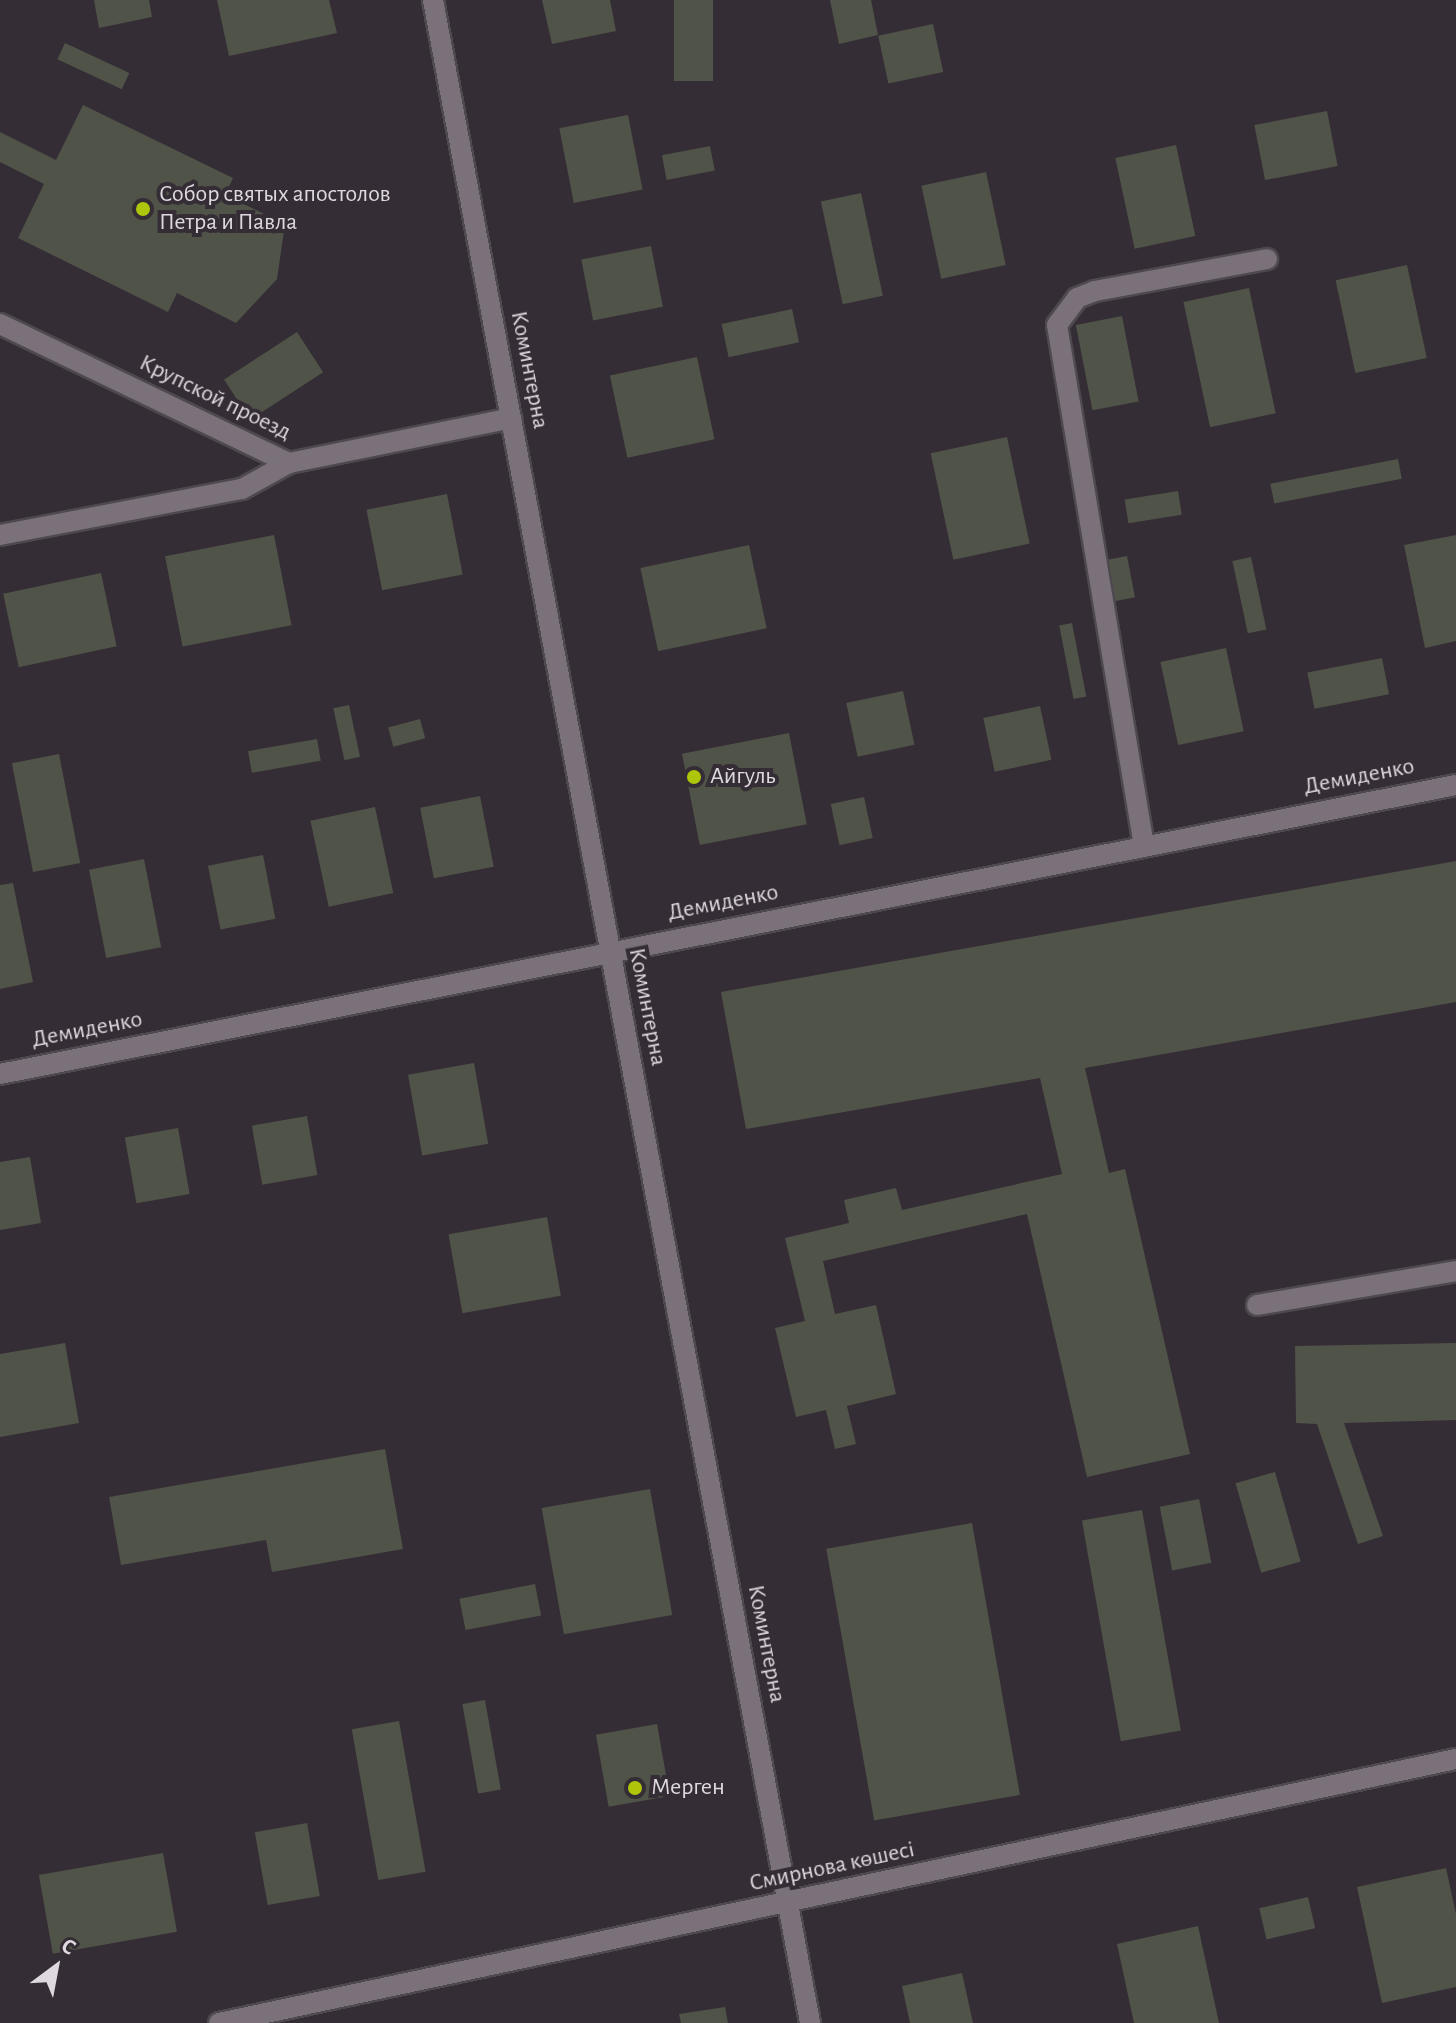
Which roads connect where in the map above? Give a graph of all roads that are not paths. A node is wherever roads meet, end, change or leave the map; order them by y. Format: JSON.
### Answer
{"nodes":[{"id":1,"x":433,"y":0,"type":"edge"},
{"id":2,"x":1267,"y":259,"type":"dead end"},
{"id":3,"x":0,"y":324,"type":"edge"},
{"id":4,"x":512,"y":418,"type":"junction"},
{"id":5,"x":289,"y":463,"type":"junction"},
{"id":6,"x":0,"y":535,"type":"edge"},
{"id":7,"x":1456,"y":785,"type":"edge"},
{"id":8,"x":1144,"y":846,"type":"junction"},
{"id":9,"x":611,"y":952,"type":"junction"},
{"id":10,"x":0,"y":1074,"type":"edge"},
{"id":11,"x":1456,"y":1271,"type":"edge"},
{"id":12,"x":1257,"y":1305,"type":"dead end"},
{"id":13,"x":1456,"y":1759,"type":"edge"},
{"id":14,"x":788,"y":1903,"type":"junction"},
{"id":15,"x":219,"y":2023,"type":"edge"},
{"id":16,"x":810,"y":2023,"type":"edge"}],
"edges":[{"from":1,"to":4,"type":"street","name":"Коминтерна"},
{"from":2,"to":8,"type":"street"},
{"from":3,"to":5,"type":"street","name":"Крупской проезд"},
{"from":4,"to":5,"type":"street","name":"Крупской проезд"},
{"from":4,"to":9,"type":"street","name":"Коминтерна"},
{"from":5,"to":6,"type":"street"},
{"from":7,"to":8,"type":"street","name":"Демиденко"},
{"from":8,"to":9,"type":"street","name":"Демиденко"},
{"from":9,"to":10,"type":"street","name":"Демиденко"},
{"from":9,"to":14,"type":"street","name":"Коминтерна"},
{"from":11,"to":12,"type":"street"},
{"from":13,"to":14,"type":"street","name":"Смирнова көшесі"},
{"from":14,"to":15,"type":"street","name":"Смирнова көшесі"},
{"from":14,"to":16,"type":"street","name":"Коминтерна"}]}
